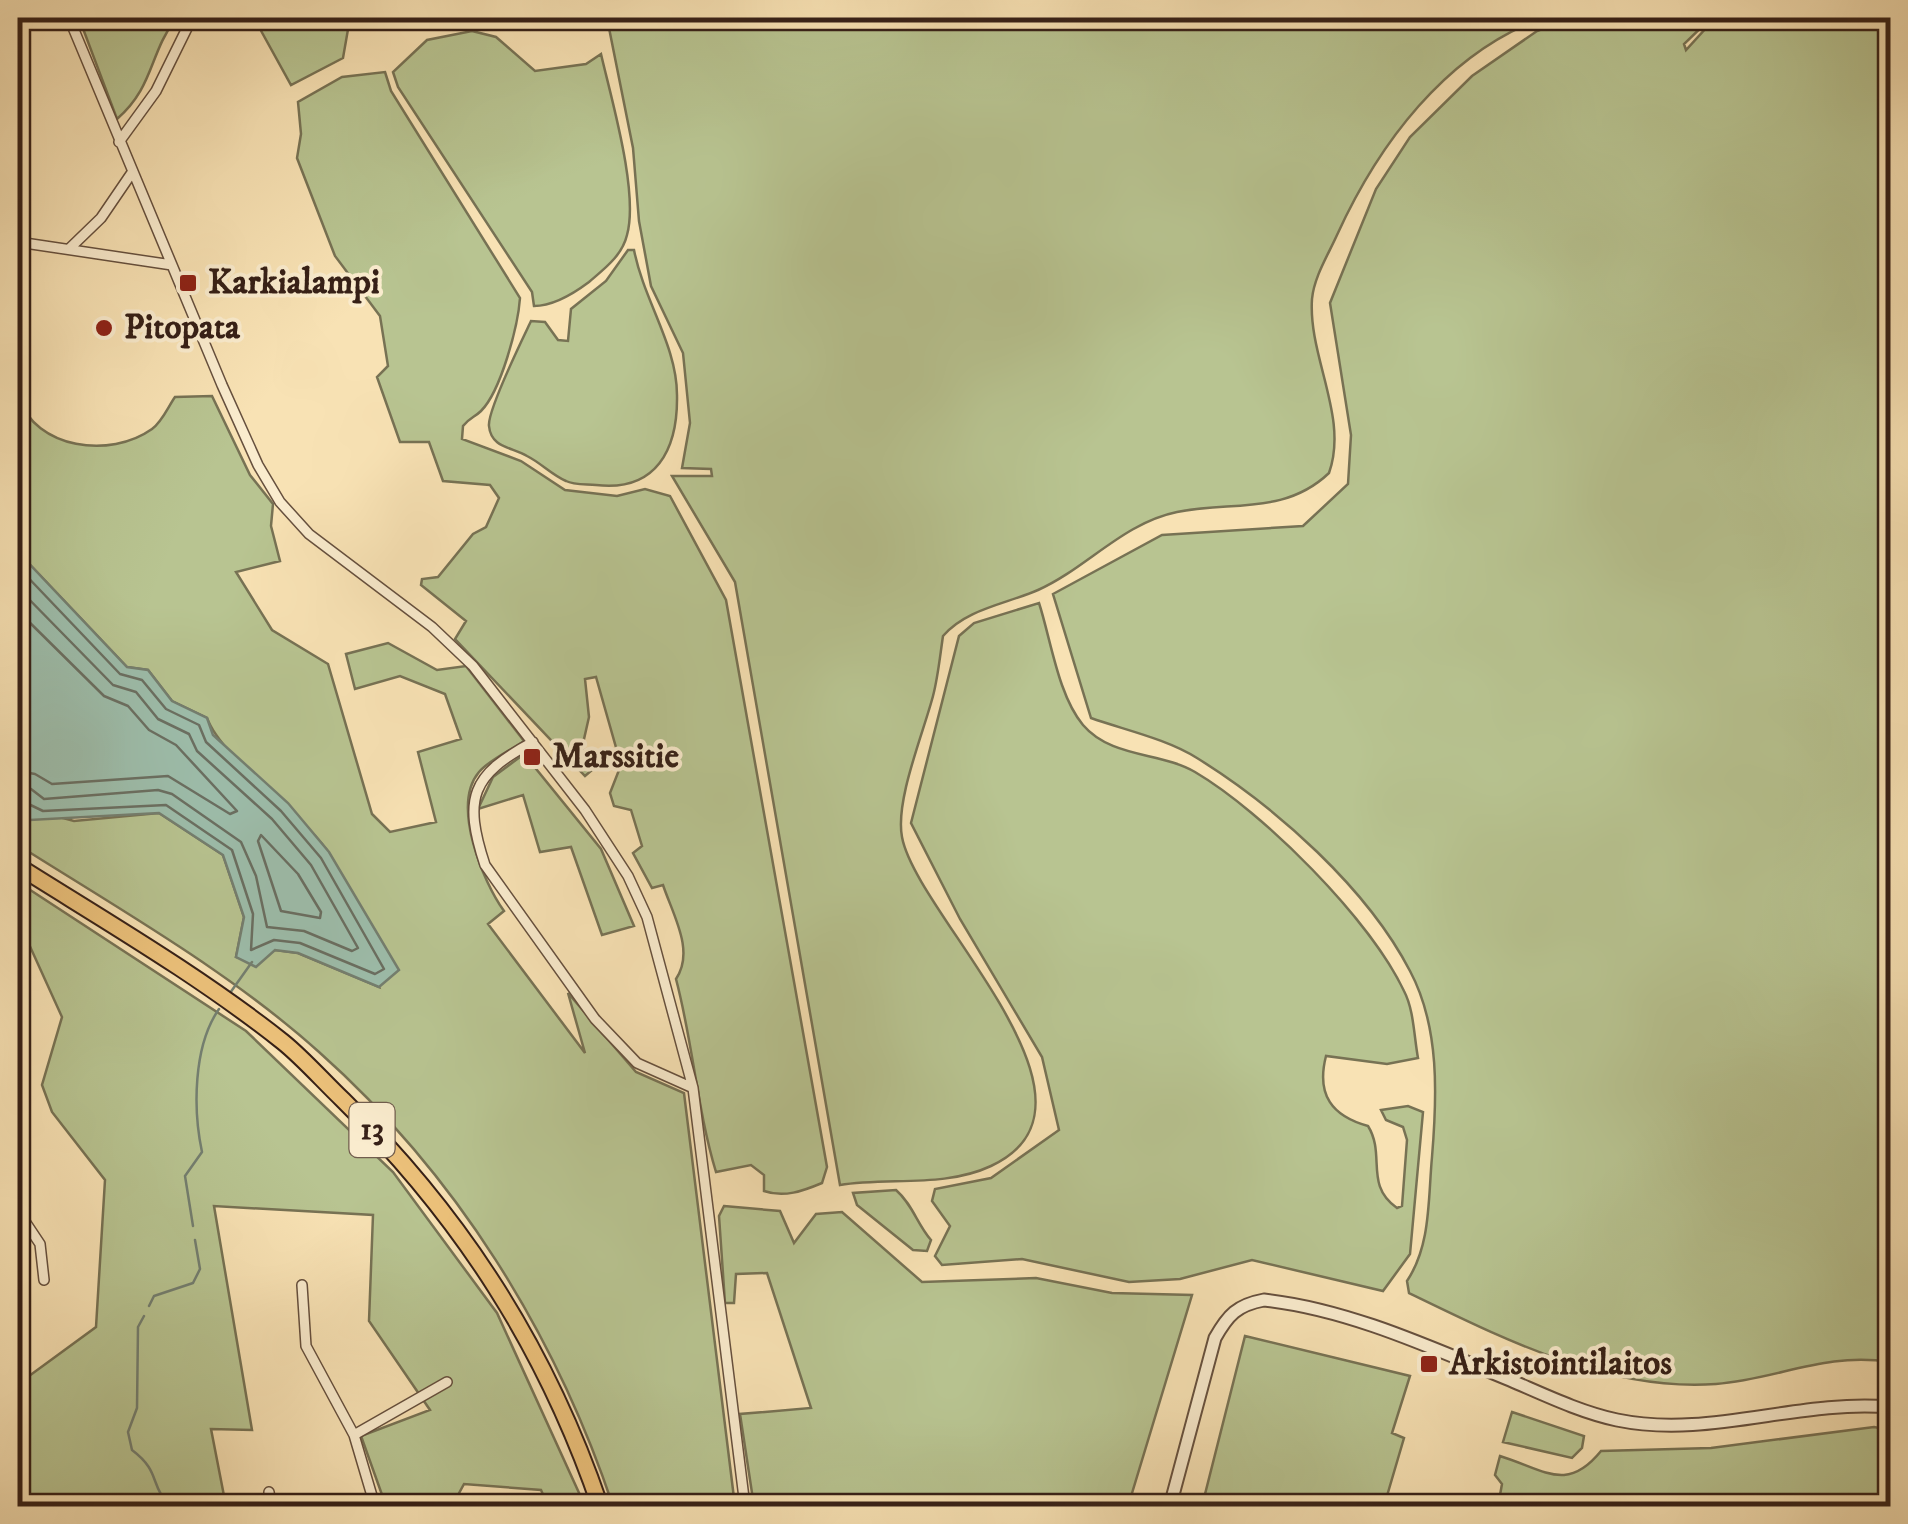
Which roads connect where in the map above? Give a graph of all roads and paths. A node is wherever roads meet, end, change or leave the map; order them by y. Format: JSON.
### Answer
{"nodes":[{"id":1,"x":69,"y":18,"type":"edge"},
{"id":2,"x":192,"y":18,"type":"edge"},
{"id":3,"x":119,"y":142,"type":"junction"},
{"id":4,"x":132,"y":174,"type":"junction"},
{"id":5,"x":18,"y":242,"type":"edge"},
{"id":6,"x":70,"y":248,"type":"junction"},
{"id":7,"x":172,"y":265,"type":"junction"},
{"id":8,"x":533,"y":742,"type":"junction"},
{"id":9,"x":18,"y":866,"type":"edge"},
{"id":10,"x":693,"y":1088,"type":"junction"},
{"id":11,"x":18,"y":1211,"type":"edge"},
{"id":12,"x":44,"y":1280,"type":"dead end"},
{"id":13,"x":302,"y":1284,"type":"dead end"},
{"id":14,"x":447,"y":1382,"type":"dead end"},
{"id":15,"x":1890,"y":1407,"type":"edge"},
{"id":16,"x":354,"y":1434,"type":"junction"},
{"id":17,"x":269,"y":1492,"type":"dead end"},
{"id":18,"x":272,"y":1506,"type":"edge"},
{"id":19,"x":375,"y":1506,"type":"edge"},
{"id":20,"x":600,"y":1506,"type":"edge"},
{"id":21,"x":745,"y":1506,"type":"edge"},
{"id":22,"x":1170,"y":1506,"type":"edge"}],
"edges":[{"from":1,"to":3,"type":"street"},
{"from":2,"to":3,"type":"street"},
{"from":3,"to":4,"type":"street"},
{"from":4,"to":6,"type":"street"},
{"from":4,"to":7,"type":"street"},
{"from":5,"to":6,"type":"street"},
{"from":6,"to":7,"type":"street"},
{"from":7,"to":8,"type":"street"},
{"from":8,"to":10,"type":"street"},
{"from":8,"to":10,"type":"street"},
{"from":9,"to":20,"type":"highway","number":"13"},
{"from":10,"to":21,"type":"street"},
{"from":11,"to":12,"type":"street"},
{"from":13,"to":16,"type":"street"},
{"from":14,"to":16,"type":"street"},
{"from":15,"to":22,"type":"street"},
{"from":16,"to":19,"type":"street"},
{"from":17,"to":18,"type":"street"}]}
